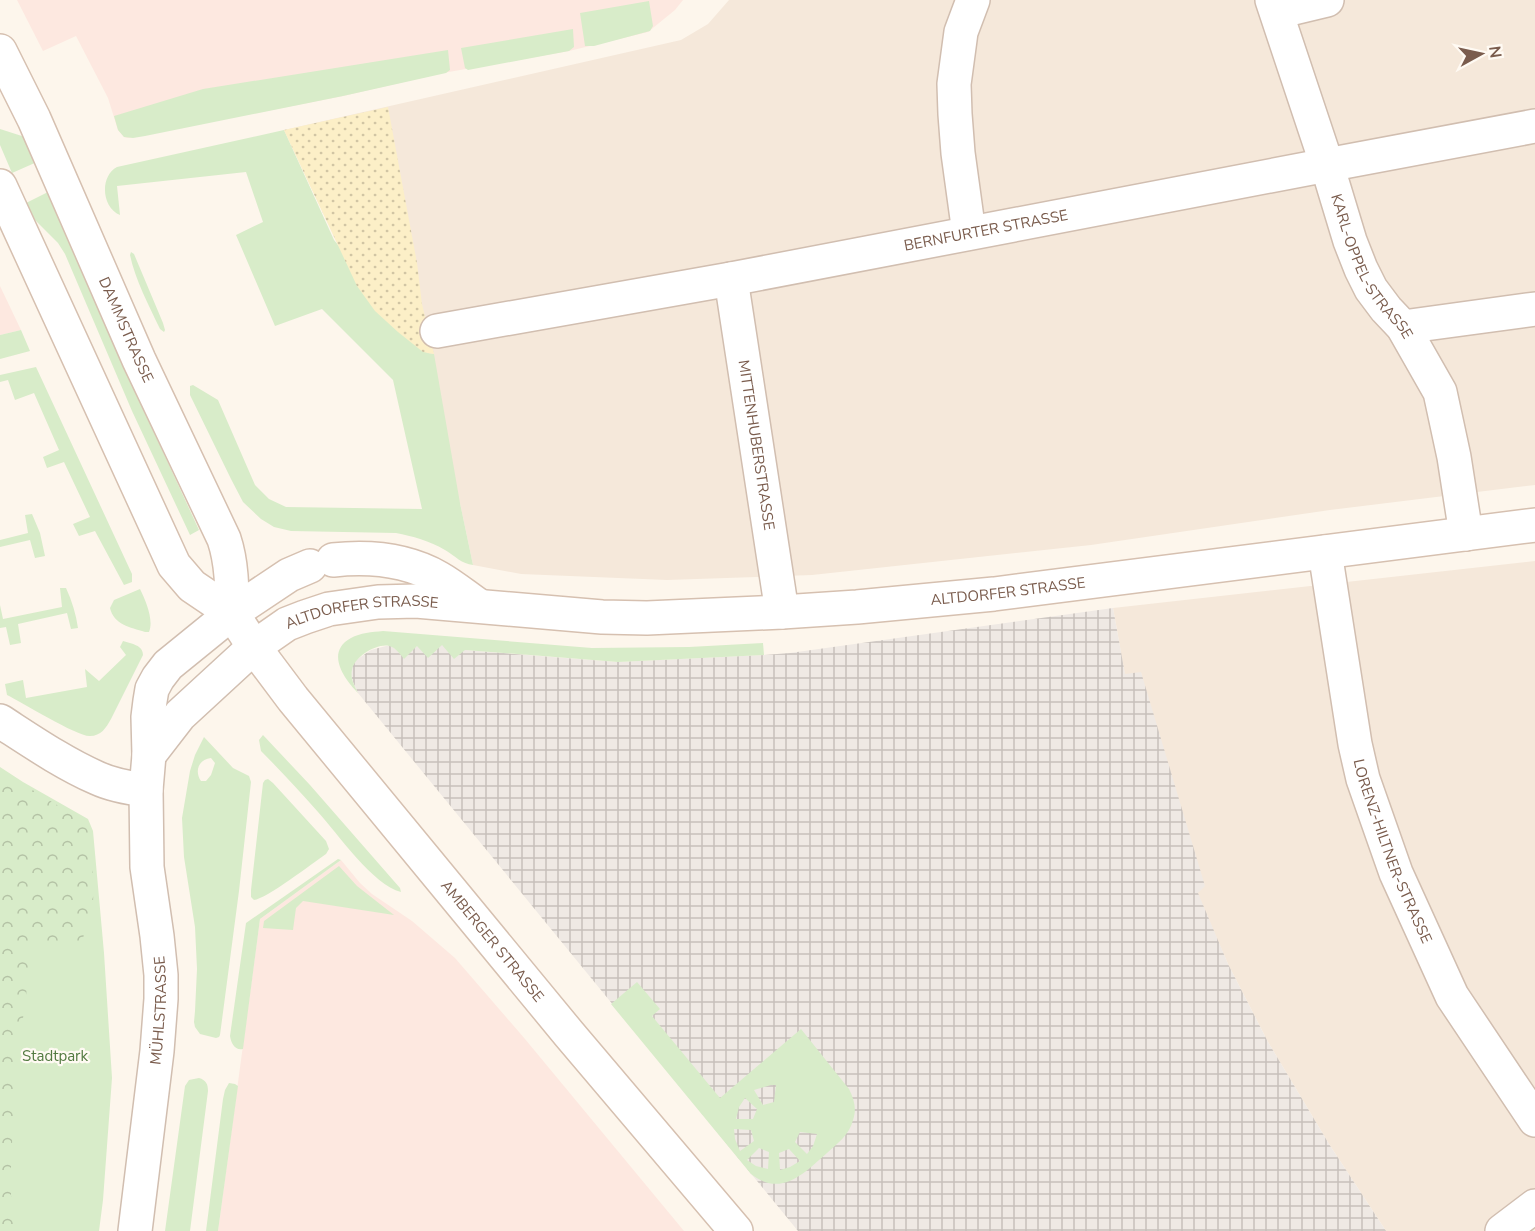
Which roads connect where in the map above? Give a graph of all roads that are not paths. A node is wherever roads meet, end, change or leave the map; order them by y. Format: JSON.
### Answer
{"nodes":[{"id":1,"x":973,"y":0,"type":"edge"},
{"id":2,"x":1327,"y":0,"type":"edge"},
{"id":3,"x":1274,"y":6,"type":"edge"},
{"id":4,"x":0,"y":51,"type":"edge"},
{"id":5,"x":1535,"y":126,"type":"edge"},
{"id":6,"x":1326,"y":165,"type":"junction"},
{"id":7,"x":0,"y":186,"type":"edge"},
{"id":8,"x":969,"y":233,"type":"junction"},
{"id":9,"x":731,"y":279,"type":"junction"},
{"id":10,"x":1535,"y":309,"type":"edge"},
{"id":11,"x":1403,"y":327,"type":"junction"},
{"id":12,"x":437,"y":331,"type":"dead end"},
{"id":13,"x":1535,"y":525,"type":"edge"},
{"id":14,"x":1466,"y":534,"type":"junction"},
{"id":15,"x":1325,"y":552,"type":"junction"},
{"id":16,"x":478,"y":605,"type":"junction"},
{"id":17,"x":782,"y":612,"type":"junction"},
{"id":18,"x":232,"y":613,"type":"junction"},
{"id":19,"x":254,"y":647,"type":"junction"},
{"id":20,"x":0,"y":721,"type":"edge"},
{"id":21,"x":149,"y":755,"type":"junction"},
{"id":22,"x":146,"y":790,"type":"junction"},
{"id":23,"x":1535,"y":1120,"type":"edge"},
{"id":24,"x":1535,"y":1206,"type":"edge"},
{"id":25,"x":135,"y":1231,"type":"edge"},
{"id":26,"x":736,"y":1231,"type":"edge"},
{"id":27,"x":1502,"y":1231,"type":"edge"}],
"edges":[{"from":1,"to":8,"type":"street"},
{"from":2,"to":3,"type":"street"},
{"from":3,"to":6,"type":"street","name":"KARL-OPPEL-STRASSE"},
{"from":4,"to":18,"type":"street","name":"DAMMSTRASSE"},
{"from":5,"to":6,"type":"street","name":"BERNFURTER STRASSE"},
{"from":6,"to":8,"type":"street","name":"BERNFURTER STRASSE"},
{"from":6,"to":11,"type":"street","name":"KARL-OPPEL-STRASSE"},
{"from":7,"to":18,"type":"street","name":"DAMMSTRASSE"},
{"from":8,"to":9,"type":"street","name":"BERNFURTER STRASSE"},
{"from":9,"to":12,"type":"street","name":"BERNFURTER STRASSE"},
{"from":9,"to":17,"type":"street","name":"MITTENHUBERSTRASSE"},
{"from":10,"to":11,"type":"street"},
{"from":11,"to":14,"type":"street","name":"KARL-OPPEL-STRASSE"},
{"from":13,"to":14,"type":"street","name":"ALTDORFER STRASSE"},
{"from":14,"to":15,"type":"street","name":"ALTDORFER STRASSE"},
{"from":15,"to":17,"type":"street","name":"ALTDORFER STRASSE"},
{"from":15,"to":23,"type":"street","name":"LORENZ-HILTNER-STRASSE"},
{"from":16,"to":17,"type":"street","name":"ALTDORFER STRASSE"},
{"from":16,"to":18,"type":"street","name":"ALTDORFER STRASSE"},
{"from":16,"to":19,"type":"street","name":"ALTDORFER STRASSE"},
{"from":18,"to":19,"type":"street","name":"DAMMSTRASSE"},
{"from":18,"to":21,"type":"street","name":"MÜHLSTRASSE"},
{"from":19,"to":21,"type":"street"},
{"from":19,"to":26,"type":"street","name":"AMBERGER STRASSE"},
{"from":20,"to":22,"type":"street"},
{"from":21,"to":22,"type":"street","name":"MÜHLSTRASSE"},
{"from":22,"to":25,"type":"street","name":"MÜHLSTRASSE"},
{"from":24,"to":27,"type":"street"}]}
